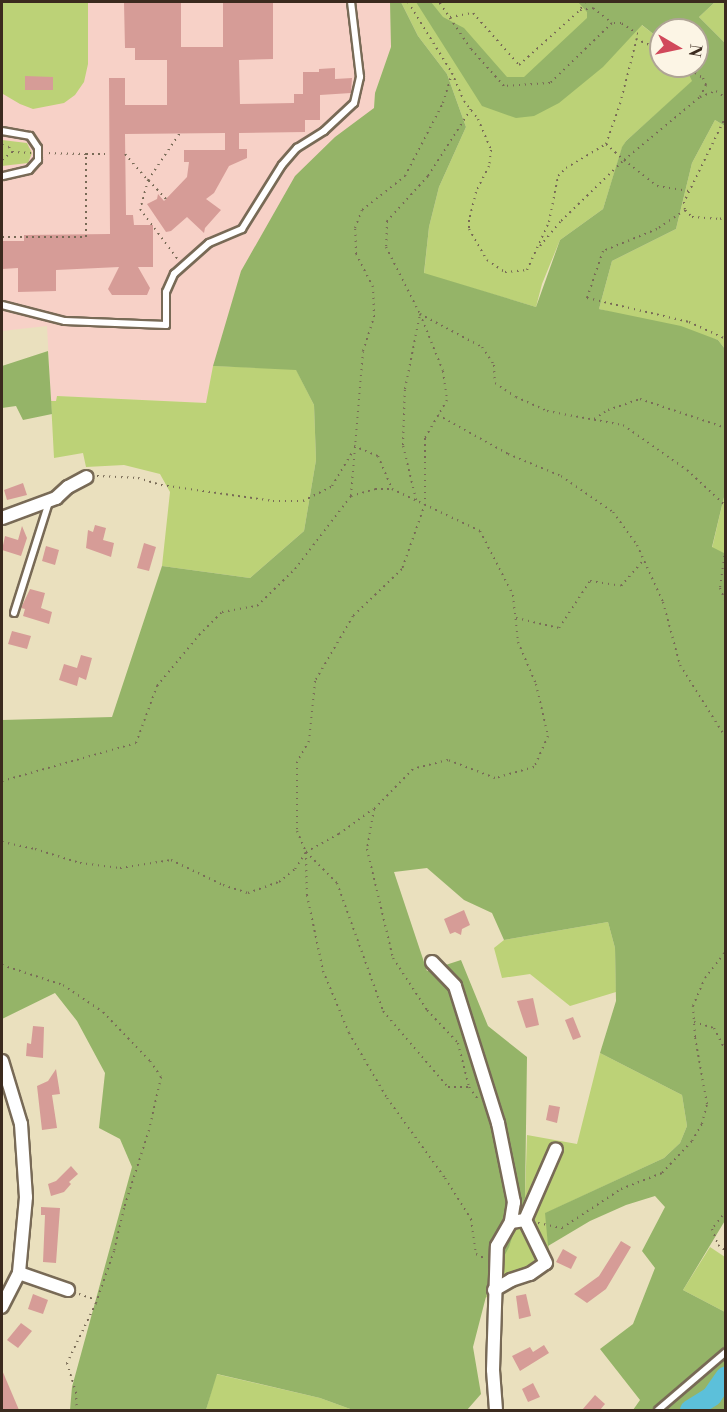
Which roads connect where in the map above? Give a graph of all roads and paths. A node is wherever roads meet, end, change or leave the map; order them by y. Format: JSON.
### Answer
{"nodes":[{"id":1,"x":351,"y":2,"type":"edge"},
{"id":2,"x":408,"y":2,"type":"edge"},
{"id":3,"x":439,"y":2,"type":"edge"},
{"id":4,"x":585,"y":2,"type":"edge"},
{"id":5,"x":580,"y":10,"type":"junction"},
{"id":6,"x":449,"y":17,"type":"junction"},
{"id":7,"x":612,"y":23,"type":"junction"},
{"id":8,"x":636,"y":39,"type":"junction"},
{"id":9,"x":649,"y":45,"type":"edge"},
{"id":10,"x":452,"y":73,"type":"junction"},
{"id":11,"x":703,"y":78,"type":"edge"},
{"id":12,"x":700,"y":97,"type":"junction"},
{"id":13,"x":726,"y":98,"type":"edge"},
{"id":14,"x":471,"y":110,"type":"junction"},
{"id":15,"x":726,"y":116,"type":"edge"},
{"id":16,"x":2,"y":131,"type":"edge"},
{"id":17,"x":180,"y":133,"type":"dead end"},
{"id":18,"x":606,"y":144,"type":"junction"},
{"id":19,"x":2,"y":145,"type":"edge"},
{"id":20,"x":12,"y":152,"type":"junction"},
{"id":21,"x":38,"y":153,"type":"junction"},
{"id":22,"x":110,"y":153,"type":"dead end"},
{"id":23,"x":86,"y":154,"type":"junction"},
{"id":24,"x":125,"y":154,"type":"dead end"},
{"id":25,"x":2,"y":160,"type":"edge"},
{"id":26,"x":624,"y":160,"type":"junction"},
{"id":27,"x":2,"y":176,"type":"edge"},
{"id":28,"x":148,"y":180,"type":"junction"},
{"id":29,"x":689,"y":191,"type":"junction"},
{"id":30,"x":166,"y":199,"type":"dead end"},
{"id":31,"x":685,"y":210,"type":"junction"},
{"id":32,"x":726,"y":216,"type":"edge"},
{"id":33,"x":2,"y":237,"type":"edge"},
{"id":34,"x":537,"y":249,"type":"junction"},
{"id":35,"x":183,"y":267,"type":"junction"},
{"id":36,"x":2,"y":305,"type":"edge"},
{"id":37,"x":420,"y":314,"type":"junction"},
{"id":38,"x":726,"y":339,"type":"edge"},
{"id":39,"x":438,"y":415,"type":"junction"},
{"id":40,"x":593,"y":420,"type":"junction"},
{"id":41,"x":726,"y":428,"type":"edge"},
{"id":42,"x":354,"y":446,"type":"junction"},
{"id":43,"x":354,"y":451,"type":"junction"},
{"id":44,"x":87,"y":477,"type":"joint"},
{"id":45,"x":392,"y":489,"type":"junction"},
{"id":46,"x":351,"y":496,"type":"junction"},
{"id":47,"x":417,"y":500,"type":"junction"},
{"id":48,"x":49,"y":501,"type":"junction"},
{"id":49,"x":425,"y":504,"type":"junction"},
{"id":50,"x":726,"y":506,"type":"edge"},
{"id":51,"x":2,"y":518,"type":"edge"},
{"id":52,"x":726,"y":544,"type":"edge"},
{"id":53,"x":644,"y":560,"type":"junction"},
{"id":54,"x":726,"y":603,"type":"edge"},
{"id":55,"x":14,"y":613,"type":"dead end"},
{"id":56,"x":516,"y":618,"type":"junction"},
{"id":57,"x":726,"y":738,"type":"edge"},
{"id":58,"x":2,"y":781,"type":"edge"},
{"id":59,"x":376,"y":807,"type":"junction"},
{"id":60,"x":2,"y":842,"type":"edge"},
{"id":61,"x":306,"y":852,"type":"junction"},
{"id":62,"x":726,"y":951,"type":"edge"},
{"id":63,"x":432,"y":962,"type":"dead end"},
{"id":64,"x":2,"y":965,"type":"edge"},
{"id":65,"x":694,"y":1022,"type":"junction"},
{"id":66,"x":726,"y":1052,"type":"edge"},
{"id":67,"x":2,"y":1061,"type":"edge"},
{"id":68,"x":469,"y":1087,"type":"junction"},
{"id":69,"x":481,"y":1105,"type":"dead end"},
{"id":70,"x":556,"y":1149,"type":"dead end"},
{"id":71,"x":726,"y":1211,"type":"edge"},
{"id":72,"x":525,"y":1220,"type":"junction"},
{"id":73,"x":511,"y":1222,"type":"junction"},
{"id":74,"x":726,"y":1251,"type":"edge"},
{"id":75,"x":496,"y":1264,"type":"junction"},
{"id":76,"x":19,"y":1273,"type":"junction"},
{"id":77,"x":68,"y":1290,"type":"joint"},
{"id":78,"x":494,"y":1290,"type":"junction"},
{"id":79,"x":97,"y":1300,"type":"junction"},
{"id":80,"x":2,"y":1307,"type":"edge"},
{"id":81,"x":726,"y":1352,"type":"edge"},
{"id":82,"x":77,"y":1410,"type":"edge"},
{"id":83,"x":496,"y":1410,"type":"edge"},
{"id":84,"x":658,"y":1410,"type":"edge"}],
"edges":[{"from":1,"to":35,"type":"lane"},
{"from":2,"to":10,"type":"path"},
{"from":3,"to":6,"type":"path"},
{"from":4,"to":5,"type":"path"},
{"from":5,"to":6,"type":"path"},
{"from":5,"to":7,"type":"path"},
{"from":6,"to":7,"type":"path"},
{"from":7,"to":8,"type":"path"},
{"from":8,"to":9,"type":"path"},
{"from":8,"to":18,"type":"path"},
{"from":10,"to":14,"type":"path"},
{"from":10,"to":42,"type":"path"},
{"from":11,"to":12,"type":"path"},
{"from":12,"to":13,"type":"path"},
{"from":12,"to":26,"type":"path"},
{"from":14,"to":34,"type":"path"},
{"from":14,"to":37,"type":"path"},
{"from":15,"to":29,"type":"path"},
{"from":16,"to":21,"type":"lane"},
{"from":17,"to":28,"type":"path"},
{"from":18,"to":26,"type":"path"},
{"from":18,"to":34,"type":"path"},
{"from":19,"to":20,"type":"path"},
{"from":20,"to":21,"type":"path"},
{"from":20,"to":25,"type":"path"},
{"from":21,"to":23,"type":"path"},
{"from":21,"to":27,"type":"lane"},
{"from":22,"to":23,"type":"path"},
{"from":23,"to":33,"type":"path"},
{"from":24,"to":28,"type":"path"},
{"from":26,"to":29,"type":"path"},
{"from":26,"to":34,"type":"path"},
{"from":28,"to":30,"type":"path"},
{"from":28,"to":35,"type":"path"},
{"from":29,"to":31,"type":"path"},
{"from":31,"to":32,"type":"path"},
{"from":31,"to":38,"type":"path"},
{"from":35,"to":36,"type":"lane"},
{"from":37,"to":39,"type":"path"},
{"from":37,"to":40,"type":"path"},
{"from":37,"to":47,"type":"path"},
{"from":39,"to":49,"type":"path"},
{"from":39,"to":53,"type":"path"},
{"from":40,"to":41,"type":"path"},
{"from":40,"to":50,"type":"path"},
{"from":42,"to":43,"type":"path"},
{"from":42,"to":45,"type":"path"},
{"from":43,"to":44,"type":"path"},
{"from":43,"to":46,"type":"path"},
{"from":44,"to":48,"type":"street"},
{"from":45,"to":46,"type":"path"},
{"from":45,"to":47,"type":"path"},
{"from":46,"to":58,"type":"path"},
{"from":47,"to":49,"type":"path"},
{"from":48,"to":51,"type":"street"},
{"from":48,"to":55,"type":"lane"},
{"from":49,"to":56,"type":"path"},
{"from":49,"to":61,"type":"path"},
{"from":52,"to":54,"type":"path"},
{"from":53,"to":56,"type":"path"},
{"from":53,"to":57,"type":"path"},
{"from":56,"to":59,"type":"path"},
{"from":59,"to":61,"type":"path"},
{"from":59,"to":68,"type":"path"},
{"from":60,"to":61,"type":"path"},
{"from":61,"to":68,"type":"path"},
{"from":61,"to":75,"type":"path"},
{"from":62,"to":65,"type":"path"},
{"from":63,"to":73,"type":"street"},
{"from":64,"to":79,"type":"path"},
{"from":65,"to":66,"type":"path"},
{"from":65,"to":72,"type":"path"},
{"from":67,"to":76,"type":"street"},
{"from":68,"to":69,"type":"path"},
{"from":70,"to":72,"type":"street"},
{"from":71,"to":74,"type":"path"},
{"from":72,"to":73,"type":"street"},
{"from":72,"to":78,"type":"street"},
{"from":73,"to":75,"type":"street"},
{"from":75,"to":78,"type":"street"},
{"from":76,"to":77,"type":"street"},
{"from":76,"to":80,"type":"street"},
{"from":77,"to":79,"type":"path"},
{"from":78,"to":83,"type":"street"},
{"from":79,"to":82,"type":"path"},
{"from":81,"to":84,"type":"lane"}]}
